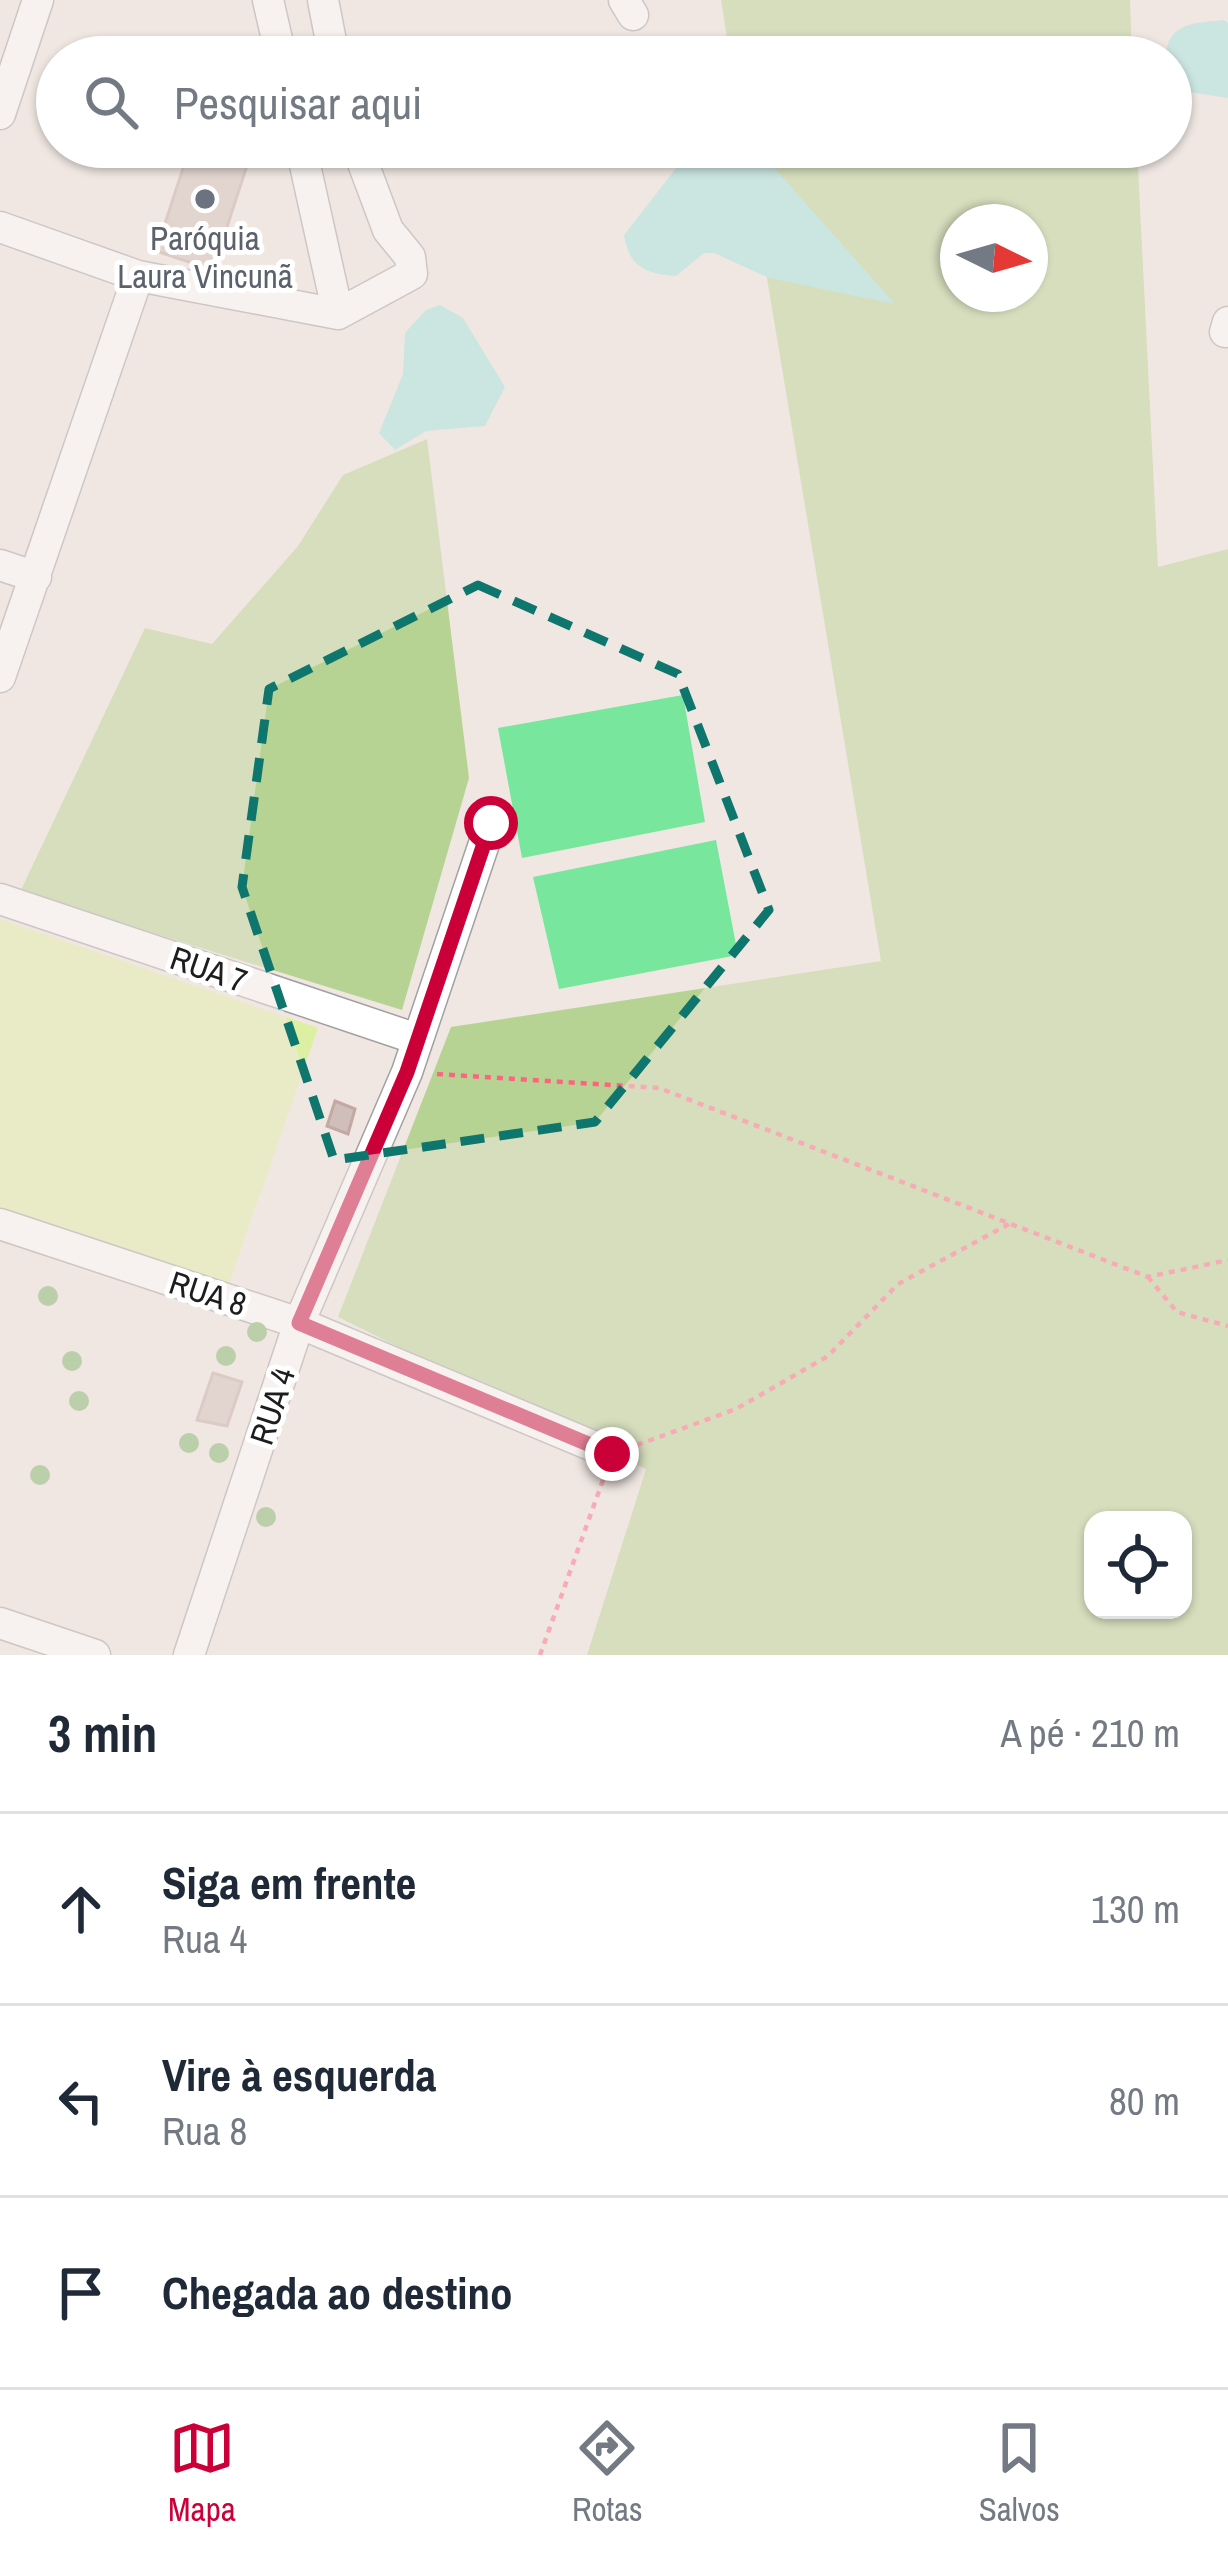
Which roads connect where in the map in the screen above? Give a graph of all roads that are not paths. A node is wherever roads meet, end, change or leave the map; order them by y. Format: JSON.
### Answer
{"nodes":[{"id":1,"x":38,"y":0,"type":"edge"},
{"id":2,"x":268,"y":0,"type":"edge"},
{"id":3,"x":323,"y":0,"type":"edge"},
{"id":4,"x":276,"y":36,"type":"edge"},
{"id":5,"x":330,"y":36,"type":"edge"},
{"id":6,"x":0,"y":114,"type":"edge"},
{"id":7,"x":306,"y":168,"type":"edge"},
{"id":8,"x":364,"y":168,"type":"edge"},
{"id":9,"x":0,"y":226,"type":"edge"},
{"id":10,"x":138,"y":276,"type":"junction"},
{"id":11,"x":338,"y":314,"type":"junction"},
{"id":12,"x":0,"y":565,"type":"edge"},
{"id":13,"x":36,"y":577,"type":"junction"},
{"id":14,"x":0,"y":676,"type":"edge"},
{"id":15,"x":491,"y":823,"type":"dead end"},
{"id":16,"x":0,"y":899,"type":"edge"},
{"id":17,"x":417,"y":1039,"type":"junction"},
{"id":18,"x":0,"y":1224,"type":"edge"},
{"id":19,"x":299,"y":1323,"type":"junction"},
{"id":20,"x":612,"y":1454,"type":"road end"},
{"id":21,"x":0,"y":1622,"type":"edge"},
{"id":22,"x":95,"y":1655,"type":"edge"},
{"id":23,"x":189,"y":1655,"type":"edge"}],
"edges":[{"from":1,"to":6,"type":"street"},
{"from":2,"to":4,"type":"street"},
{"from":3,"to":5,"type":"street"},
{"from":7,"to":11,"type":"street"},
{"from":8,"to":11,"type":"street"},
{"from":9,"to":10,"type":"street"},
{"from":10,"to":11,"type":"street"},
{"from":10,"to":13,"type":"street"},
{"from":12,"to":13,"type":"street"},
{"from":13,"to":14,"type":"street"},
{"from":15,"to":17,"type":"street","name":"RUA 4"},
{"from":16,"to":17,"type":"street","name":"RUA 7"},
{"from":17,"to":19,"type":"street","name":"RUA 4"},
{"from":18,"to":19,"type":"street","name":"RUA 8"},
{"from":19,"to":20,"type":"street","name":"RUA 8"},
{"from":19,"to":23,"type":"street","name":"RUA 4"},
{"from":21,"to":22,"type":"street"}]}
